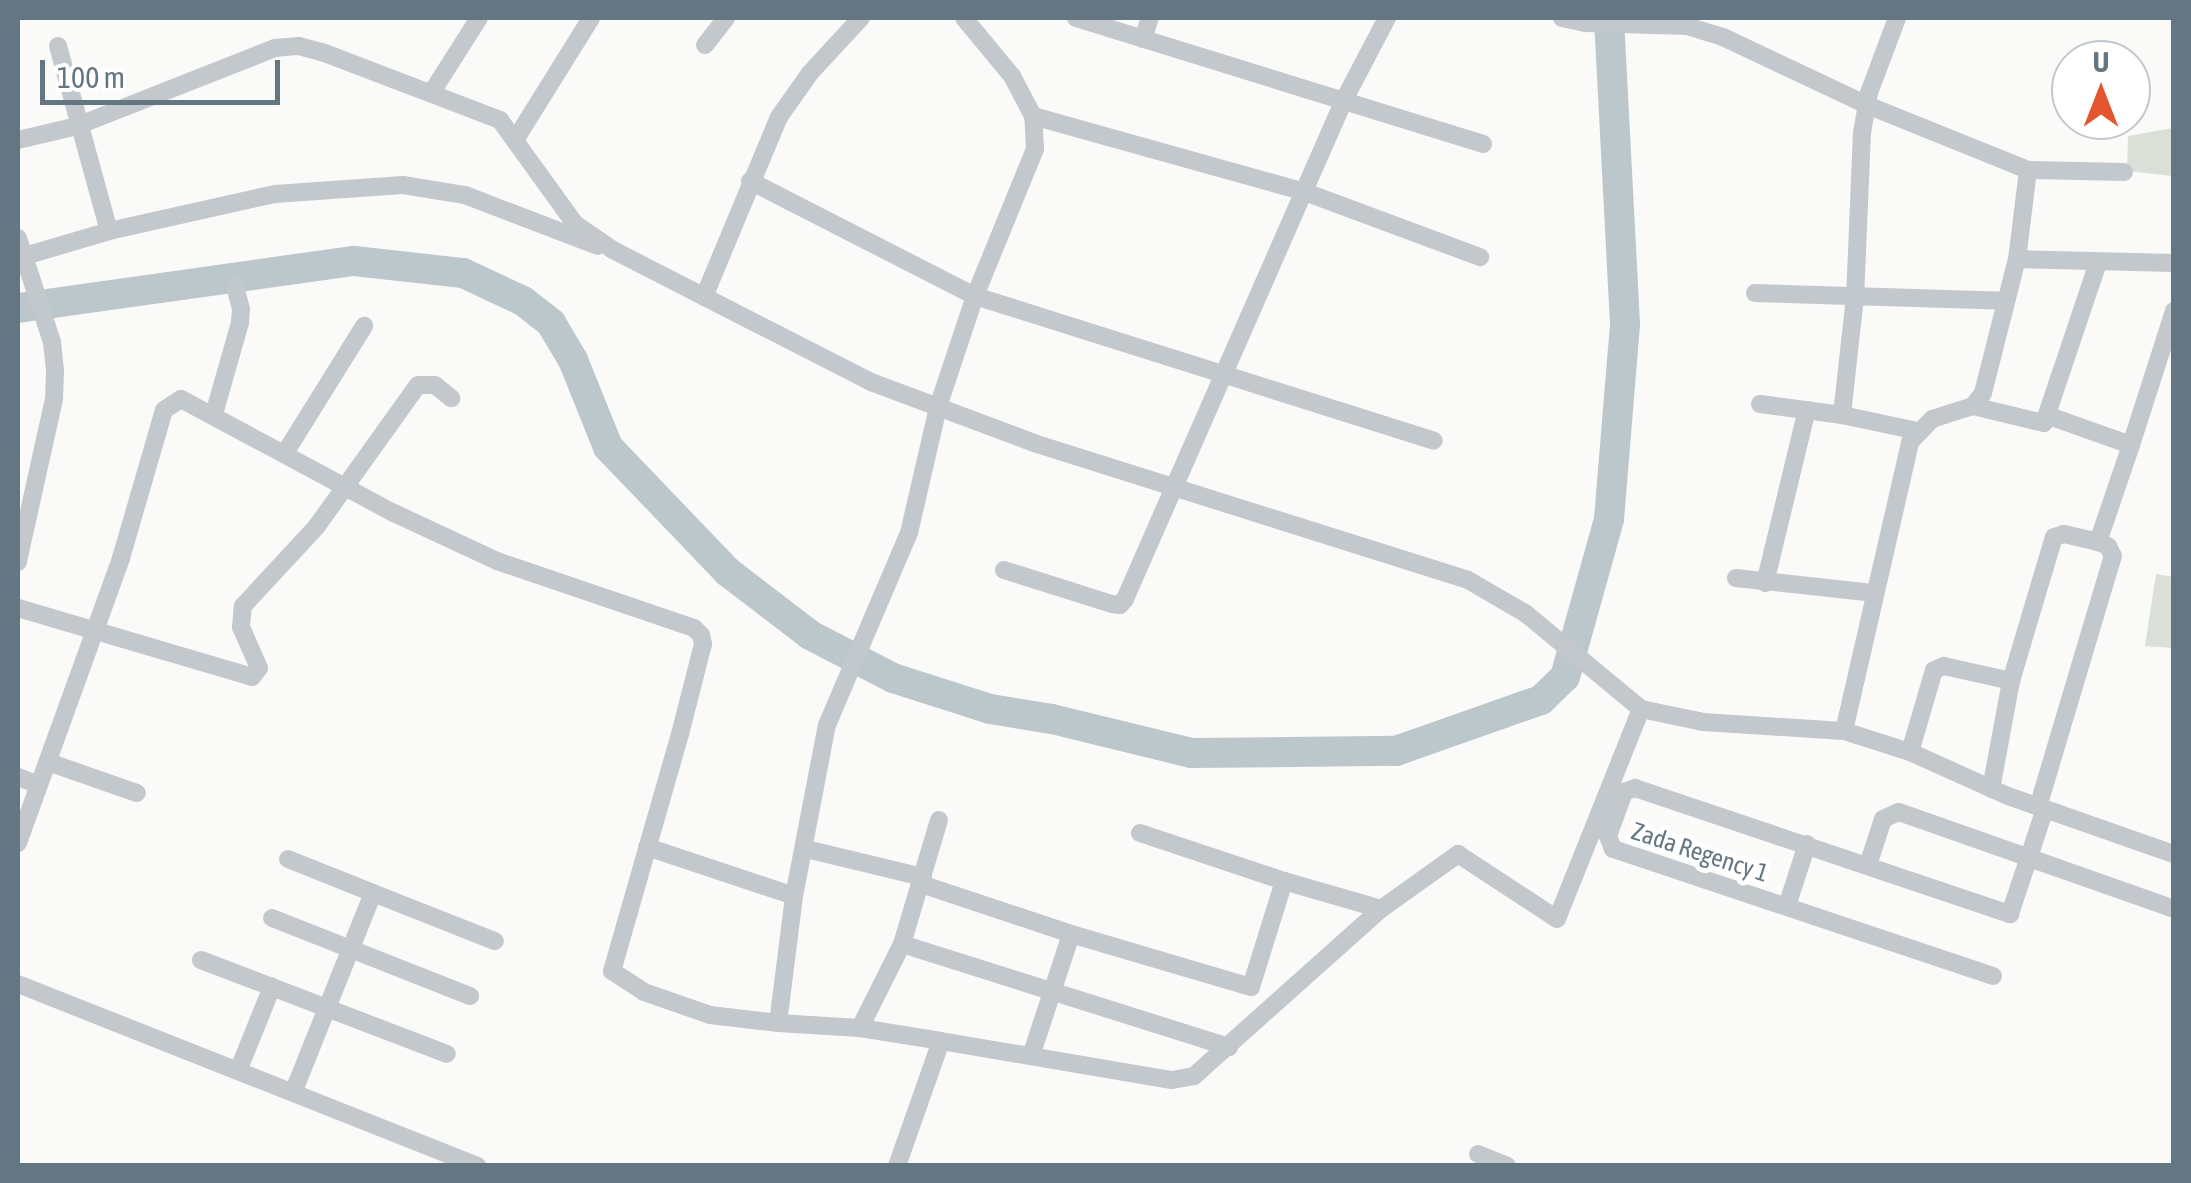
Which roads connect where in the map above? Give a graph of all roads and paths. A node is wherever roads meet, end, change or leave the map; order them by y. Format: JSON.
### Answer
{"nodes":[{"id":1,"x":479,"y":18,"type":"edge"},
{"id":2,"x":591,"y":18,"type":"edge"},
{"id":3,"x":726,"y":18,"type":"edge"},
{"id":4,"x":861,"y":18,"type":"edge"},
{"id":5,"x":964,"y":18,"type":"edge"},
{"id":6,"x":1076,"y":18,"type":"edge"},
{"id":7,"x":1150,"y":18,"type":"edge"},
{"id":8,"x":1387,"y":18,"type":"edge"},
{"id":9,"x":1562,"y":18,"type":"edge"},
{"id":10,"x":1897,"y":18,"type":"edge"},
{"id":11,"x":1143,"y":38,"type":"junction"},
{"id":12,"x":705,"y":45,"type":"dead end"},
{"id":13,"x":58,"y":46,"type":"dead end"},
{"id":14,"x":432,"y":92,"type":"junction"},
{"id":15,"x":1344,"y":100,"type":"junction"},
{"id":16,"x":1867,"y":105,"type":"junction"},
{"id":17,"x":1033,"y":116,"type":"junction"},
{"id":18,"x":78,"y":126,"type":"junction"},
{"id":19,"x":516,"y":138,"type":"junction"},
{"id":20,"x":18,"y":140,"type":"edge"},
{"id":21,"x":1482,"y":144,"type":"dead end"},
{"id":22,"x":2028,"y":170,"type":"junction"},
{"id":23,"x":2124,"y":172,"type":"dead end"},
{"id":24,"x":750,"y":181,"type":"junction"},
{"id":25,"x":1304,"y":192,"type":"junction"},
{"id":26,"x":109,"y":230,"type":"junction"},
{"id":27,"x":19,"y":250,"type":"edge"},
{"id":28,"x":613,"y":250,"type":"junction"},
{"id":29,"x":1480,"y":257,"type":"dead end"},
{"id":30,"x":2018,"y":259,"type":"junction"},
{"id":31,"x":2098,"y":263,"type":"junction"},
{"id":32,"x":2174,"y":263,"type":"edge"},
{"id":33,"x":235,"y":286,"type":"dead end"},
{"id":34,"x":1754,"y":293,"type":"dead end"},
{"id":35,"x":975,"y":296,"type":"junction"},
{"id":36,"x":704,"y":297,"type":"junction"},
{"id":37,"x":1855,"y":297,"type":"junction"},
{"id":38,"x":2004,"y":301,"type":"junction"},
{"id":39,"x":2174,"y":311,"type":"edge"},
{"id":40,"x":364,"y":326,"type":"dead end"},
{"id":41,"x":1225,"y":377,"type":"junction"},
{"id":42,"x":451,"y":398,"type":"dead end"},
{"id":43,"x":1760,"y":404,"type":"dead end"},
{"id":44,"x":1973,"y":406,"type":"junction"},
{"id":45,"x":938,"y":408,"type":"junction"},
{"id":46,"x":1807,"y":410,"type":"junction"},
{"id":47,"x":214,"y":414,"type":"junction"},
{"id":48,"x":1842,"y":415,"type":"junction"},
{"id":49,"x":2050,"y":416,"type":"junction"},
{"id":50,"x":1917,"y":431,"type":"junction"},
{"id":51,"x":1434,"y":440,"type":"dead end"},
{"id":52,"x":2131,"y":444,"type":"junction"},
{"id":53,"x":285,"y":453,"type":"junction"},
{"id":54,"x":344,"y":486,"type":"junction"},
{"id":55,"x":1173,"y":488,"type":"junction"},
{"id":56,"x":2098,"y":542,"type":"junction"},
{"id":57,"x":18,"y":562,"type":"edge"},
{"id":58,"x":1004,"y":570,"type":"dead end"},
{"id":59,"x":1736,"y":578,"type":"dead end"},
{"id":60,"x":1765,"y":583,"type":"junction"},
{"id":61,"x":1875,"y":592,"type":"junction"},
{"id":62,"x":18,"y":608,"type":"edge"},
{"id":63,"x":96,"y":632,"type":"junction"},
{"id":64,"x":2011,"y":681,"type":"junction"},
{"id":65,"x":1641,"y":709,"type":"junction"},
{"id":66,"x":1844,"y":731,"type":"junction"},
{"id":67,"x":1910,"y":752,"type":"junction"},
{"id":68,"x":48,"y":762,"type":"junction"},
{"id":69,"x":18,"y":776,"type":"edge"},
{"id":70,"x":38,"y":785,"type":"junction"},
{"id":71,"x":1990,"y":789,"type":"junction"},
{"id":72,"x":137,"y":793,"type":"dead end"},
{"id":73,"x":2042,"y":808,"type":"junction"},
{"id":74,"x":939,"y":820,"type":"dead end"},
{"id":75,"x":1140,"y":834,"type":"dead end"},
{"id":76,"x":18,"y":842,"type":"edge"},
{"id":77,"x":1807,"y":844,"type":"junction"},
{"id":78,"x":648,"y":847,"type":"junction"},
{"id":79,"x":806,"y":849,"type":"junction"},
{"id":80,"x":2174,"y":854,"type":"edge"},
{"id":81,"x":288,"y":859,"type":"dead end"},
{"id":82,"x":2028,"y":860,"type":"junction"},
{"id":83,"x":1868,"y":865,"type":"junction"},
{"id":84,"x":922,"y":880,"type":"junction"},
{"id":85,"x":1284,"y":881,"type":"junction"},
{"id":86,"x":373,"y":893,"type":"junction"},
{"id":87,"x":794,"y":896,"type":"junction"},
{"id":88,"x":1787,"y":906,"type":"junction"},
{"id":89,"x":1381,"y":909,"type":"junction"},
{"id":90,"x":2174,"y":909,"type":"edge"},
{"id":91,"x":272,"y":918,"type":"dead end"},
{"id":92,"x":1072,"y":934,"type":"junction"},
{"id":93,"x":496,"y":941,"type":"dead end"},
{"id":94,"x":902,"y":944,"type":"junction"},
{"id":95,"x":351,"y":949,"type":"junction"},
{"id":96,"x":202,"y":960,"type":"dead end"},
{"id":97,"x":1993,"y":976,"type":"dead end"},
{"id":98,"x":18,"y":984,"type":"edge"},
{"id":99,"x":272,"y":986,"type":"junction"},
{"id":100,"x":1251,"y":987,"type":"junction"},
{"id":101,"x":1053,"y":991,"type":"junction"},
{"id":102,"x":470,"y":996,"type":"dead end"},
{"id":103,"x":1280,"y":1001,"type":"junction"},
{"id":104,"x":328,"y":1008,"type":"junction"},
{"id":105,"x":778,"y":1022,"type":"junction"},
{"id":106,"x":860,"y":1028,"type":"junction"},
{"id":107,"x":941,"y":1041,"type":"junction"},
{"id":108,"x":1229,"y":1047,"type":"junction"},
{"id":109,"x":446,"y":1054,"type":"dead end"},
{"id":110,"x":1031,"y":1056,"type":"junction"},
{"id":111,"x":238,"y":1070,"type":"junction"},
{"id":112,"x":294,"y":1093,"type":"junction"},
{"id":113,"x":1478,"y":1154,"type":"dead end"},
{"id":114,"x":477,"y":1166,"type":"edge"},
{"id":115,"x":897,"y":1166,"type":"edge"},
{"id":116,"x":1508,"y":1166,"type":"edge"}],
"edges":[{"from":1,"to":14,"type":"street"},
{"from":2,"to":19,"type":"street"},
{"from":3,"to":12,"type":"street"},
{"from":4,"to":24,"type":"street"},
{"from":5,"to":17,"type":"street"},
{"from":6,"to":11,"type":"street"},
{"from":7,"to":11,"type":"street"},
{"from":8,"to":15,"type":"street"},
{"from":9,"to":16,"type":"street"},
{"from":10,"to":16,"type":"street"},
{"from":11,"to":15,"type":"street"},
{"from":13,"to":18,"type":"street"},
{"from":14,"to":18,"type":"street"},
{"from":14,"to":19,"type":"street"},
{"from":15,"to":21,"type":"street"},
{"from":15,"to":25,"type":"street"},
{"from":16,"to":22,"type":"street"},
{"from":16,"to":37,"type":"street"},
{"from":17,"to":25,"type":"street"},
{"from":17,"to":35,"type":"street"},
{"from":18,"to":20,"type":"street"},
{"from":18,"to":26,"type":"street"},
{"from":19,"to":28,"type":"street"},
{"from":22,"to":23,"type":"street"},
{"from":22,"to":30,"type":"street"},
{"from":24,"to":35,"type":"street"},
{"from":24,"to":36,"type":"street"},
{"from":25,"to":29,"type":"street"},
{"from":25,"to":41,"type":"street"},
{"from":26,"to":27,"type":"street"},
{"from":26,"to":28,"type":"street"},
{"from":27,"to":57,"type":"street"},
{"from":28,"to":36,"type":"street"},
{"from":30,"to":31,"type":"street"},
{"from":30,"to":38,"type":"street"},
{"from":31,"to":32,"type":"street"},
{"from":31,"to":49,"type":"street"},
{"from":33,"to":47,"type":"street"},
{"from":34,"to":37,"type":"street"},
{"from":35,"to":41,"type":"street"},
{"from":35,"to":45,"type":"street"},
{"from":36,"to":45,"type":"street"},
{"from":37,"to":38,"type":"street"},
{"from":37,"to":48,"type":"street"},
{"from":38,"to":44,"type":"street"},
{"from":39,"to":52,"type":"street"},
{"from":40,"to":53,"type":"street"},
{"from":41,"to":51,"type":"street"},
{"from":41,"to":55,"type":"street"},
{"from":42,"to":54,"type":"street"},
{"from":43,"to":46,"type":"street"},
{"from":44,"to":49,"type":"street"},
{"from":44,"to":50,"type":"street"},
{"from":45,"to":55,"type":"street"},
{"from":45,"to":79,"type":"street"},
{"from":46,"to":48,"type":"street"},
{"from":46,"to":60,"type":"street"},
{"from":47,"to":53,"type":"street"},
{"from":47,"to":63,"type":"street"},
{"from":48,"to":50,"type":"street"},
{"from":49,"to":52,"type":"street"},
{"from":50,"to":61,"type":"street"},
{"from":52,"to":56,"type":"street"},
{"from":53,"to":54,"type":"street"},
{"from":54,"to":63,"type":"street"},
{"from":54,"to":78,"type":"street"},
{"from":55,"to":58,"type":"street"},
{"from":55,"to":65,"type":"street"},
{"from":56,"to":64,"type":"street"},
{"from":56,"to":73,"type":"street","name":"Zada Regency 1"},
{"from":59,"to":60,"type":"street"},
{"from":60,"to":61,"type":"street"},
{"from":61,"to":66,"type":"street"},
{"from":62,"to":63,"type":"street"},
{"from":63,"to":68,"type":"street"},
{"from":64,"to":67,"type":"street"},
{"from":64,"to":71,"type":"street"},
{"from":65,"to":66,"type":"street"},
{"from":65,"to":89,"type":"street"},
{"from":66,"to":67,"type":"street"},
{"from":67,"to":71,"type":"street"},
{"from":68,"to":70,"type":"street"},
{"from":68,"to":72,"type":"street"},
{"from":69,"to":70,"type":"street"},
{"from":70,"to":76,"type":"street"},
{"from":71,"to":73,"type":"street"},
{"from":73,"to":80,"type":"street"},
{"from":73,"to":82,"type":"street","name":"Zada Regency 1"},
{"from":74,"to":84,"type":"street"},
{"from":75,"to":85,"type":"street"},
{"from":77,"to":83,"type":"street","name":"Zada Regency 1"},
{"from":77,"to":88,"type":"street","name":"Zada Regency 1"},
{"from":77,"to":88,"type":"street","name":"Zada Regency 1"},
{"from":78,"to":87,"type":"street"},
{"from":78,"to":105,"type":"street"},
{"from":79,"to":84,"type":"street"},
{"from":79,"to":87,"type":"street"},
{"from":81,"to":86,"type":"street"},
{"from":82,"to":83,"type":"street"},
{"from":82,"to":83,"type":"street","name":"Zada Regency 1"},
{"from":82,"to":90,"type":"street"},
{"from":84,"to":92,"type":"street"},
{"from":84,"to":94,"type":"street"},
{"from":85,"to":89,"type":"street"},
{"from":85,"to":100,"type":"street"},
{"from":86,"to":93,"type":"street"},
{"from":86,"to":95,"type":"street"},
{"from":87,"to":105,"type":"street"},
{"from":88,"to":97,"type":"street","name":"Zada Regency 1"},
{"from":89,"to":103,"type":"street"},
{"from":91,"to":95,"type":"street"},
{"from":92,"to":100,"type":"street"},
{"from":92,"to":101,"type":"street"},
{"from":94,"to":101,"type":"street"},
{"from":94,"to":106,"type":"street"},
{"from":95,"to":102,"type":"street"},
{"from":95,"to":104,"type":"street"},
{"from":96,"to":99,"type":"street"},
{"from":98,"to":111,"type":"street"},
{"from":99,"to":104,"type":"street"},
{"from":99,"to":111,"type":"street"},
{"from":100,"to":103,"type":"street"},
{"from":101,"to":108,"type":"street"},
{"from":101,"to":110,"type":"street"},
{"from":103,"to":108,"type":"street"},
{"from":104,"to":109,"type":"street"},
{"from":104,"to":112,"type":"street"},
{"from":105,"to":106,"type":"street"},
{"from":106,"to":107,"type":"street"},
{"from":107,"to":110,"type":"street"},
{"from":107,"to":115,"type":"street"},
{"from":108,"to":110,"type":"street"},
{"from":111,"to":112,"type":"street"},
{"from":112,"to":114,"type":"street"},
{"from":113,"to":116,"type":"street"}]}
